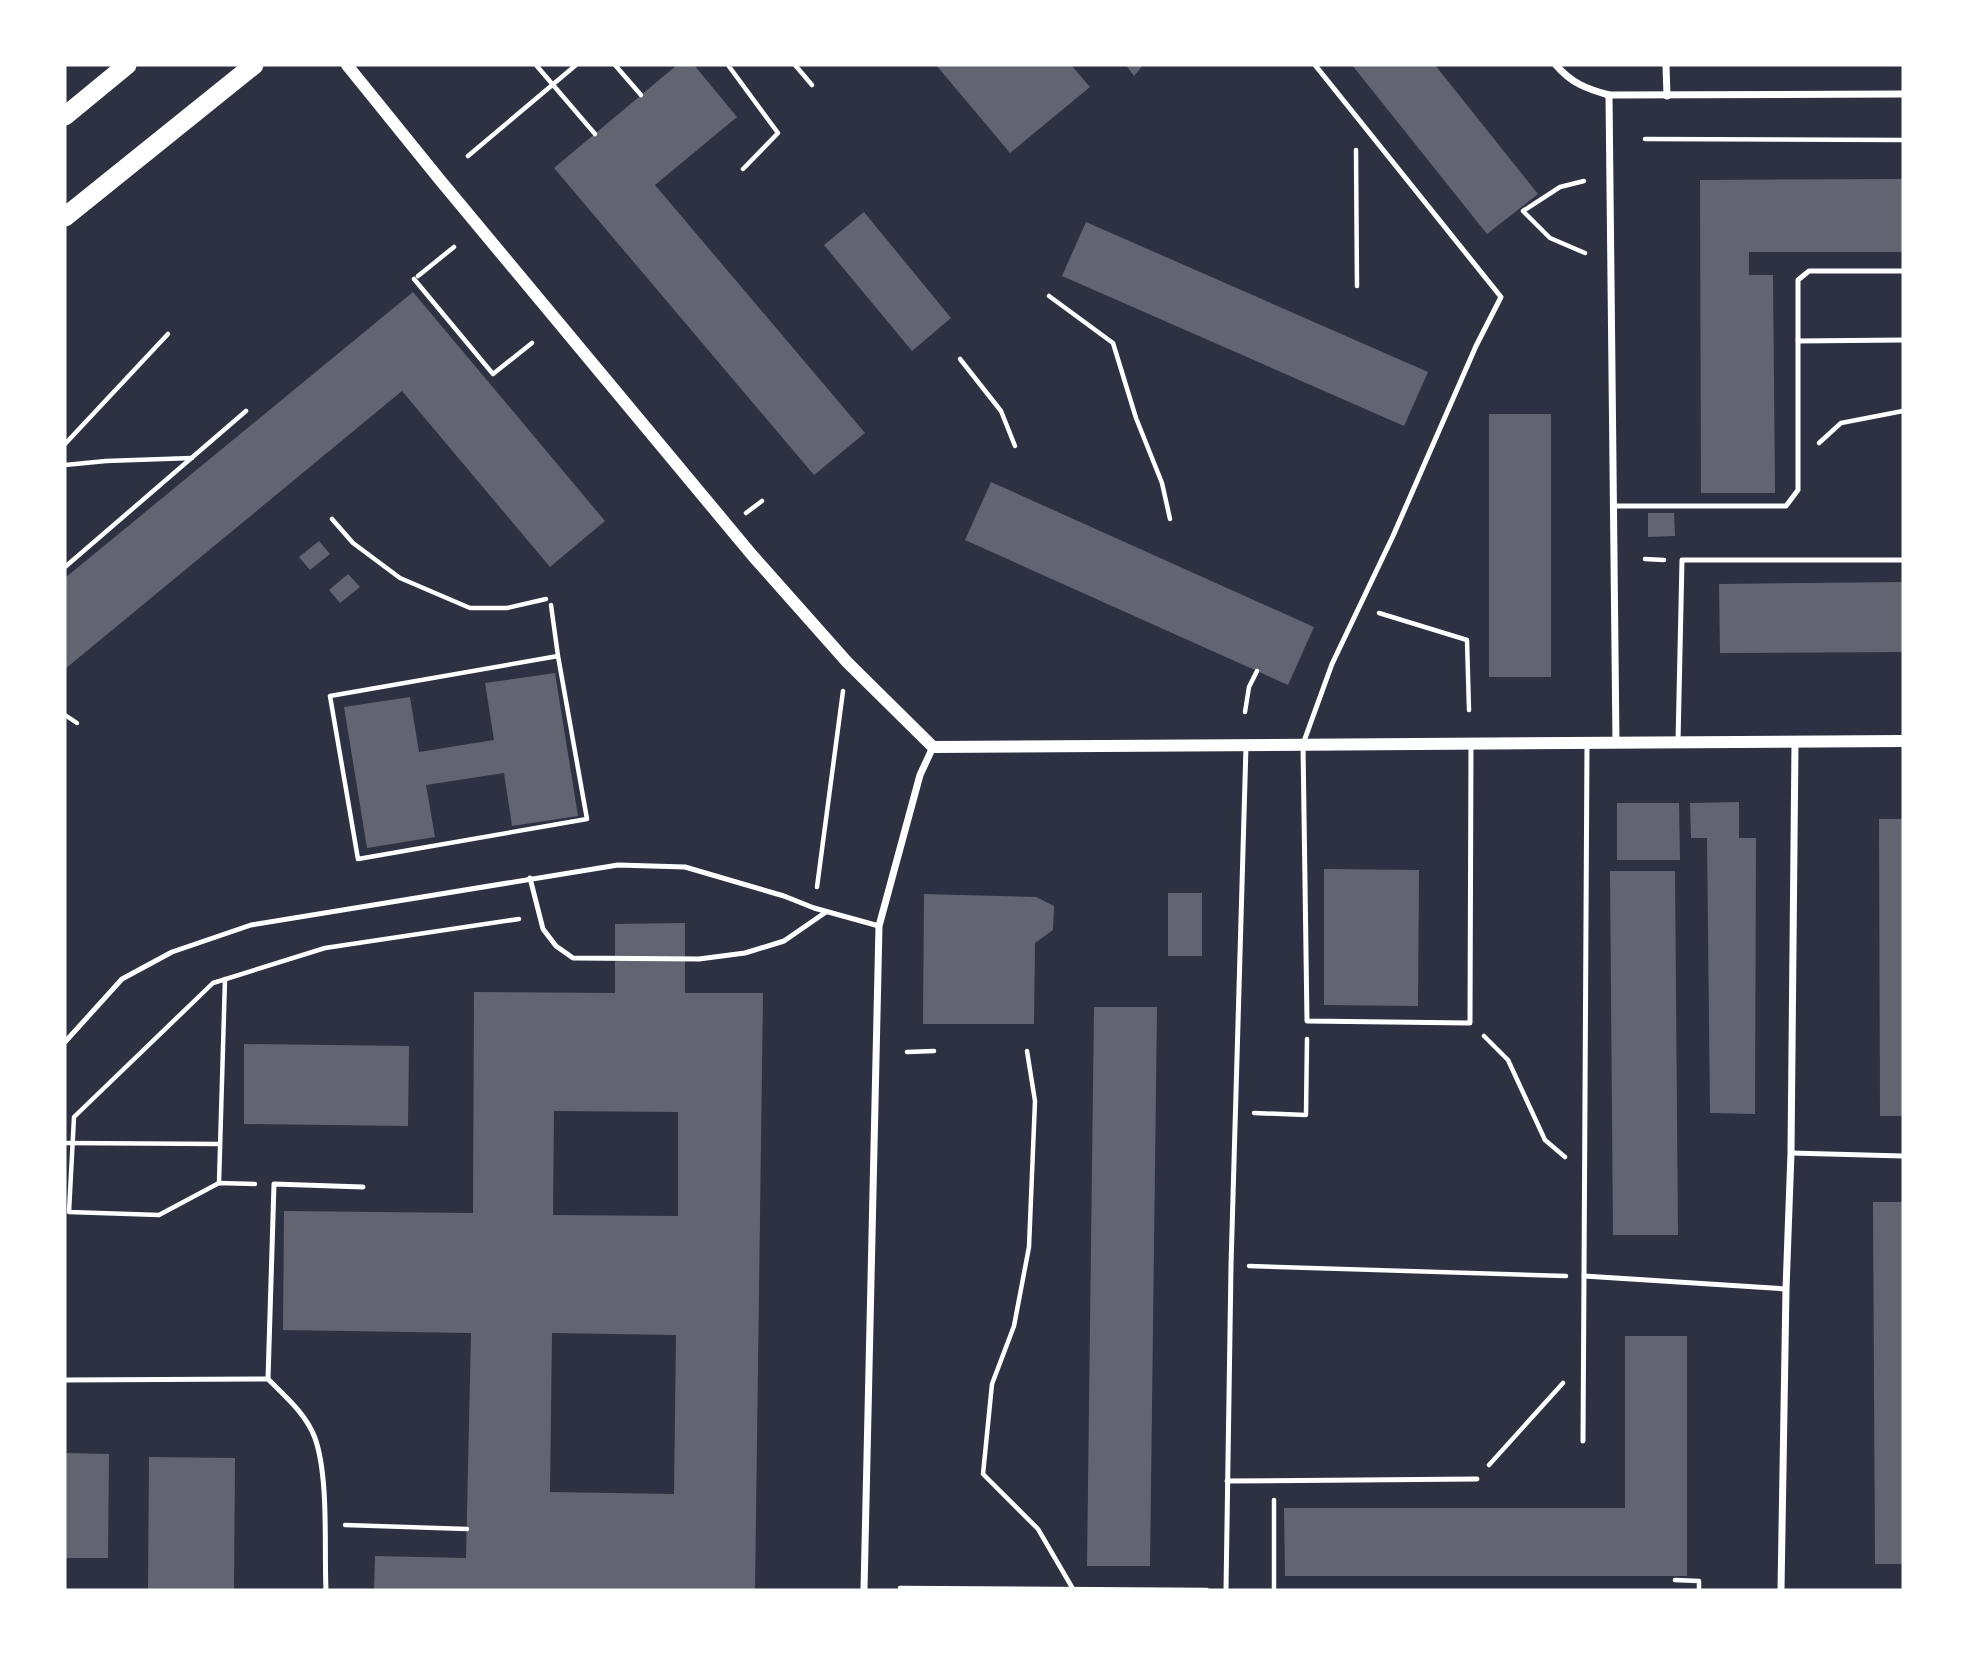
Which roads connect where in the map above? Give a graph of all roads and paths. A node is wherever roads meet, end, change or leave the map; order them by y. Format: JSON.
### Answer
{"nodes":[{"id":1,"x":127,"y":65,"type":"edge"},
{"id":2,"x":254,"y":65,"type":"edge"},
{"id":3,"x":347,"y":65,"type":"edge"},
{"id":4,"x":536,"y":65,"type":"edge"},
{"id":5,"x":576,"y":65,"type":"edge"},
{"id":6,"x":615,"y":65,"type":"edge"},
{"id":7,"x":728,"y":65,"type":"edge"},
{"id":8,"x":795,"y":65,"type":"edge"},
{"id":9,"x":1315,"y":65,"type":"edge"},
{"id":10,"x":1556,"y":65,"type":"edge"},
{"id":11,"x":1666,"y":65,"type":"edge"},
{"id":12,"x":552,"y":85,"type":"junction"},
{"id":13,"x":812,"y":85,"type":"dead end"},
{"id":14,"x":1903,"y":94,"type":"edge"},
{"id":15,"x":641,"y":95,"type":"dead end"},
{"id":16,"x":1609,"y":95,"type":"junction"},
{"id":17,"x":1667,"y":96,"type":"junction"},
{"id":18,"x":65,"y":116,"type":"edge"},
{"id":19,"x":1356,"y":116,"type":"junction"},
{"id":20,"x":595,"y":134,"type":"dead end"},
{"id":21,"x":1645,"y":139,"type":"dead end"},
{"id":22,"x":1903,"y":139,"type":"edge"},
{"id":23,"x":468,"y":156,"type":"dead end"},
{"id":24,"x":743,"y":169,"type":"dead end"},
{"id":25,"x":1584,"y":181,"type":"dead end"},
{"id":26,"x":65,"y":217,"type":"edge"},
{"id":27,"x":454,"y":247,"type":"dead end"},
{"id":28,"x":1586,"y":253,"type":"dead end"},
{"id":29,"x":1903,"y":271,"type":"edge"},
{"id":30,"x":1357,"y":286,"type":"dead end"},
{"id":31,"x":1049,"y":296,"type":"dead end"},
{"id":32,"x":167,"y":334,"type":"dead end"},
{"id":33,"x":1798,"y":341,"type":"junction"},
{"id":34,"x":1903,"y":341,"type":"edge"},
{"id":35,"x":532,"y":342,"type":"dead end"},
{"id":36,"x":960,"y":359,"type":"dead end"},
{"id":37,"x":246,"y":411,"type":"dead end"},
{"id":38,"x":1903,"y":411,"type":"edge"},
{"id":39,"x":65,"y":444,"type":"edge"},
{"id":40,"x":1015,"y":446,"type":"dead end"},
{"id":41,"x":193,"y":458,"type":"junction"},
{"id":42,"x":1798,"y":462,"type":"junction"},
{"id":43,"x":65,"y":465,"type":"edge"},
{"id":44,"x":1614,"y":506,"type":"junction"},
{"id":45,"x":332,"y":519,"type":"dead end"},
{"id":46,"x":1170,"y":519,"type":"dead end"},
{"id":47,"x":1902,"y":559,"type":"edge"},
{"id":48,"x":65,"y":567,"type":"edge"},
{"id":49,"x":546,"y":599,"type":"dead end"},
{"id":50,"x":551,"y":605,"type":"dead end"},
{"id":51,"x":1358,"y":607,"type":"junction"},
{"id":52,"x":558,"y":656,"type":"junction"},
{"id":53,"x":847,"y":662,"type":"junction"},
{"id":54,"x":1257,"y":671,"type":"dead end"},
{"id":55,"x":1469,"y":709,"type":"dead end"},
{"id":56,"x":1245,"y":712,"type":"dead end"},
{"id":57,"x":65,"y":715,"type":"edge"},
{"id":58,"x":77,"y":723,"type":"dead end"},
{"id":59,"x":1795,"y":741,"type":"junction"},
{"id":60,"x":1903,"y":741,"type":"edge"},
{"id":61,"x":1678,"y":742,"type":"junction"},
{"id":62,"x":1471,"y":743,"type":"junction"},
{"id":63,"x":1587,"y":743,"type":"junction"},
{"id":64,"x":1616,"y":743,"type":"junction"},
{"id":65,"x":1246,"y":744,"type":"junction"},
{"id":66,"x":1303,"y":744,"type":"junction"},
{"id":67,"x":933,"y":747,"type":"junction"},
{"id":68,"x":530,"y":878,"type":"junction"},
{"id":69,"x":814,"y":908,"type":"junction"},
{"id":70,"x":826,"y":912,"type":"junction"},
{"id":71,"x":538,"y":916,"type":"junction"},
{"id":72,"x":879,"y":926,"type":"junction"},
{"id":73,"x":225,"y":979,"type":"junction"},
{"id":74,"x":1307,"y":1021,"type":"junction"},
{"id":75,"x":1470,"y":1023,"type":"junction"},
{"id":76,"x":65,"y":1042,"type":"edge"},
{"id":77,"x":934,"y":1051,"type":"dead end"},
{"id":78,"x":1027,"y":1051,"type":"dead end"},
{"id":79,"x":907,"y":1052,"type":"dead end"},
{"id":80,"x":1236,"y":1113,"type":"junction"},
{"id":81,"x":65,"y":1143,"type":"edge"},
{"id":82,"x":73,"y":1143,"type":"junction"},
{"id":83,"x":220,"y":1144,"type":"junction"},
{"id":84,"x":1791,"y":1153,"type":"junction"},
{"id":85,"x":1903,"y":1156,"type":"edge"},
{"id":86,"x":1585,"y":1172,"type":"junction"},
{"id":87,"x":219,"y":1183,"type":"junction"},
{"id":88,"x":274,"y":1184,"type":"junction"},
{"id":89,"x":363,"y":1187,"type":"dead end"},
{"id":90,"x":1231,"y":1266,"type":"junction"},
{"id":91,"x":1584,"y":1276,"type":"junction"},
{"id":92,"x":1786,"y":1289,"type":"junction"},
{"id":93,"x":1583,"y":1361,"type":"junction"},
{"id":94,"x":268,"y":1379,"type":"junction"},
{"id":95,"x":65,"y":1380,"type":"edge"},
{"id":96,"x":1583,"y":1441,"type":"dead end"},
{"id":97,"x":1477,"y":1479,"type":"joint"},
{"id":98,"x":1275,"y":1480,"type":"junction"},
{"id":99,"x":1227,"y":1481,"type":"junction"},
{"id":100,"x":324,"y":1525,"type":"junction"},
{"id":101,"x":467,"y":1530,"type":"dead end"},
{"id":102,"x":1675,"y":1580,"type":"dead end"},
{"id":103,"x":900,"y":1588,"type":"dead end"},
{"id":104,"x":1073,"y":1589,"type":"edge"},
{"id":105,"x":326,"y":1590,"type":"edge"},
{"id":106,"x":864,"y":1590,"type":"edge"},
{"id":107,"x":1226,"y":1590,"type":"edge"},
{"id":108,"x":1275,"y":1590,"type":"edge"},
{"id":109,"x":1699,"y":1590,"type":"edge"},
{"id":110,"x":1781,"y":1590,"type":"edge"}],
"edges":[{"from":1,"to":18,"type":"highway"},
{"from":2,"to":26,"type":"highway"},
{"from":3,"to":53,"type":"street"},
{"from":4,"to":12,"type":"path"},
{"from":5,"to":12,"type":"path"},
{"from":6,"to":15,"type":"path"},
{"from":7,"to":24,"type":"path"},
{"from":8,"to":13,"type":"path"},
{"from":9,"to":19,"type":"lane"},
{"from":10,"to":16,"type":"street"},
{"from":11,"to":17,"type":"street"},
{"from":12,"to":20,"type":"path"},
{"from":12,"to":23,"type":"path"},
{"from":14,"to":17,"type":"street"},
{"from":16,"to":17,"type":"street"},
{"from":16,"to":44,"type":"street"},
{"from":19,"to":30,"type":"path"},
{"from":19,"to":51,"type":"lane"},
{"from":21,"to":22,"type":"path"},
{"from":25,"to":28,"type":"path"},
{"from":27,"to":35,"type":"path"},
{"from":29,"to":33,"type":"lane"},
{"from":31,"to":46,"type":"path"},
{"from":32,"to":39,"type":"path"},
{"from":33,"to":34,"type":"lane"},
{"from":33,"to":42,"type":"lane"},
{"from":36,"to":40,"type":"path"},
{"from":37,"to":41,"type":"path"},
{"from":38,"to":42,"type":"path"},
{"from":41,"to":43,"type":"path"},
{"from":41,"to":48,"type":"path"},
{"from":42,"to":44,"type":"lane"},
{"from":44,"to":64,"type":"street"},
{"from":45,"to":49,"type":"path"},
{"from":47,"to":61,"type":"lane"},
{"from":50,"to":52,"type":"path"},
{"from":51,"to":55,"type":"path"},
{"from":51,"to":66,"type":"lane"},
{"from":52,"to":52,"type":"path"},
{"from":53,"to":67,"type":"street"},
{"from":53,"to":69,"type":"path"},
{"from":54,"to":56,"type":"path"},
{"from":57,"to":58,"type":"path"},
{"from":59,"to":60,"type":"street"},
{"from":59,"to":61,"type":"street"},
{"from":59,"to":84,"type":"street"},
{"from":61,"to":64,"type":"street"},
{"from":62,"to":63,"type":"street"},
{"from":62,"to":66,"type":"street"},
{"from":62,"to":75,"type":"lane"},
{"from":63,"to":64,"type":"street"},
{"from":63,"to":86,"type":"lane"},
{"from":65,"to":66,"type":"street"},
{"from":65,"to":67,"type":"street"},
{"from":65,"to":80,"type":"lane"},
{"from":66,"to":74,"type":"lane"},
{"from":67,"to":72,"type":"street"},
{"from":68,"to":69,"type":"lane"},
{"from":68,"to":71,"type":"lane"},
{"from":68,"to":76,"type":"lane"},
{"from":69,"to":70,"type":"lane"},
{"from":70,"to":71,"type":"lane"},
{"from":70,"to":72,"type":"lane"},
{"from":71,"to":73,"type":"path"},
{"from":72,"to":106,"type":"street"},
{"from":73,"to":82,"type":"path"},
{"from":73,"to":83,"type":"path"},
{"from":74,"to":75,"type":"lane"},
{"from":74,"to":80,"type":"path"},
{"from":75,"to":86,"type":"path"},
{"from":77,"to":79,"type":"path"},
{"from":78,"to":104,"type":"path"},
{"from":80,"to":90,"type":"lane"},
{"from":81,"to":82,"type":"path"},
{"from":82,"to":83,"type":"path"},
{"from":82,"to":87,"type":"path"},
{"from":83,"to":87,"type":"path"},
{"from":84,"to":85,"type":"lane"},
{"from":84,"to":92,"type":"street"},
{"from":86,"to":91,"type":"lane"},
{"from":87,"to":88,"type":"path"},
{"from":88,"to":89,"type":"lane"},
{"from":88,"to":94,"type":"lane"},
{"from":90,"to":91,"type":"path"},
{"from":90,"to":99,"type":"lane"},
{"from":91,"to":92,"type":"lane"},
{"from":91,"to":93,"type":"lane"},
{"from":92,"to":110,"type":"street"},
{"from":93,"to":96,"type":"lane"},
{"from":93,"to":97,"type":"path"},
{"from":94,"to":95,"type":"lane"},
{"from":94,"to":100,"type":"lane"},
{"from":97,"to":98,"type":"lane"},
{"from":98,"to":99,"type":"lane"},
{"from":98,"to":108,"type":"path"},
{"from":99,"to":107,"type":"lane"},
{"from":100,"to":101,"type":"path"},
{"from":100,"to":105,"type":"lane"},
{"from":102,"to":109,"type":"path"},
{"from":103,"to":104,"type":"path"},
{"from":104,"to":107,"type":"path"}]}
